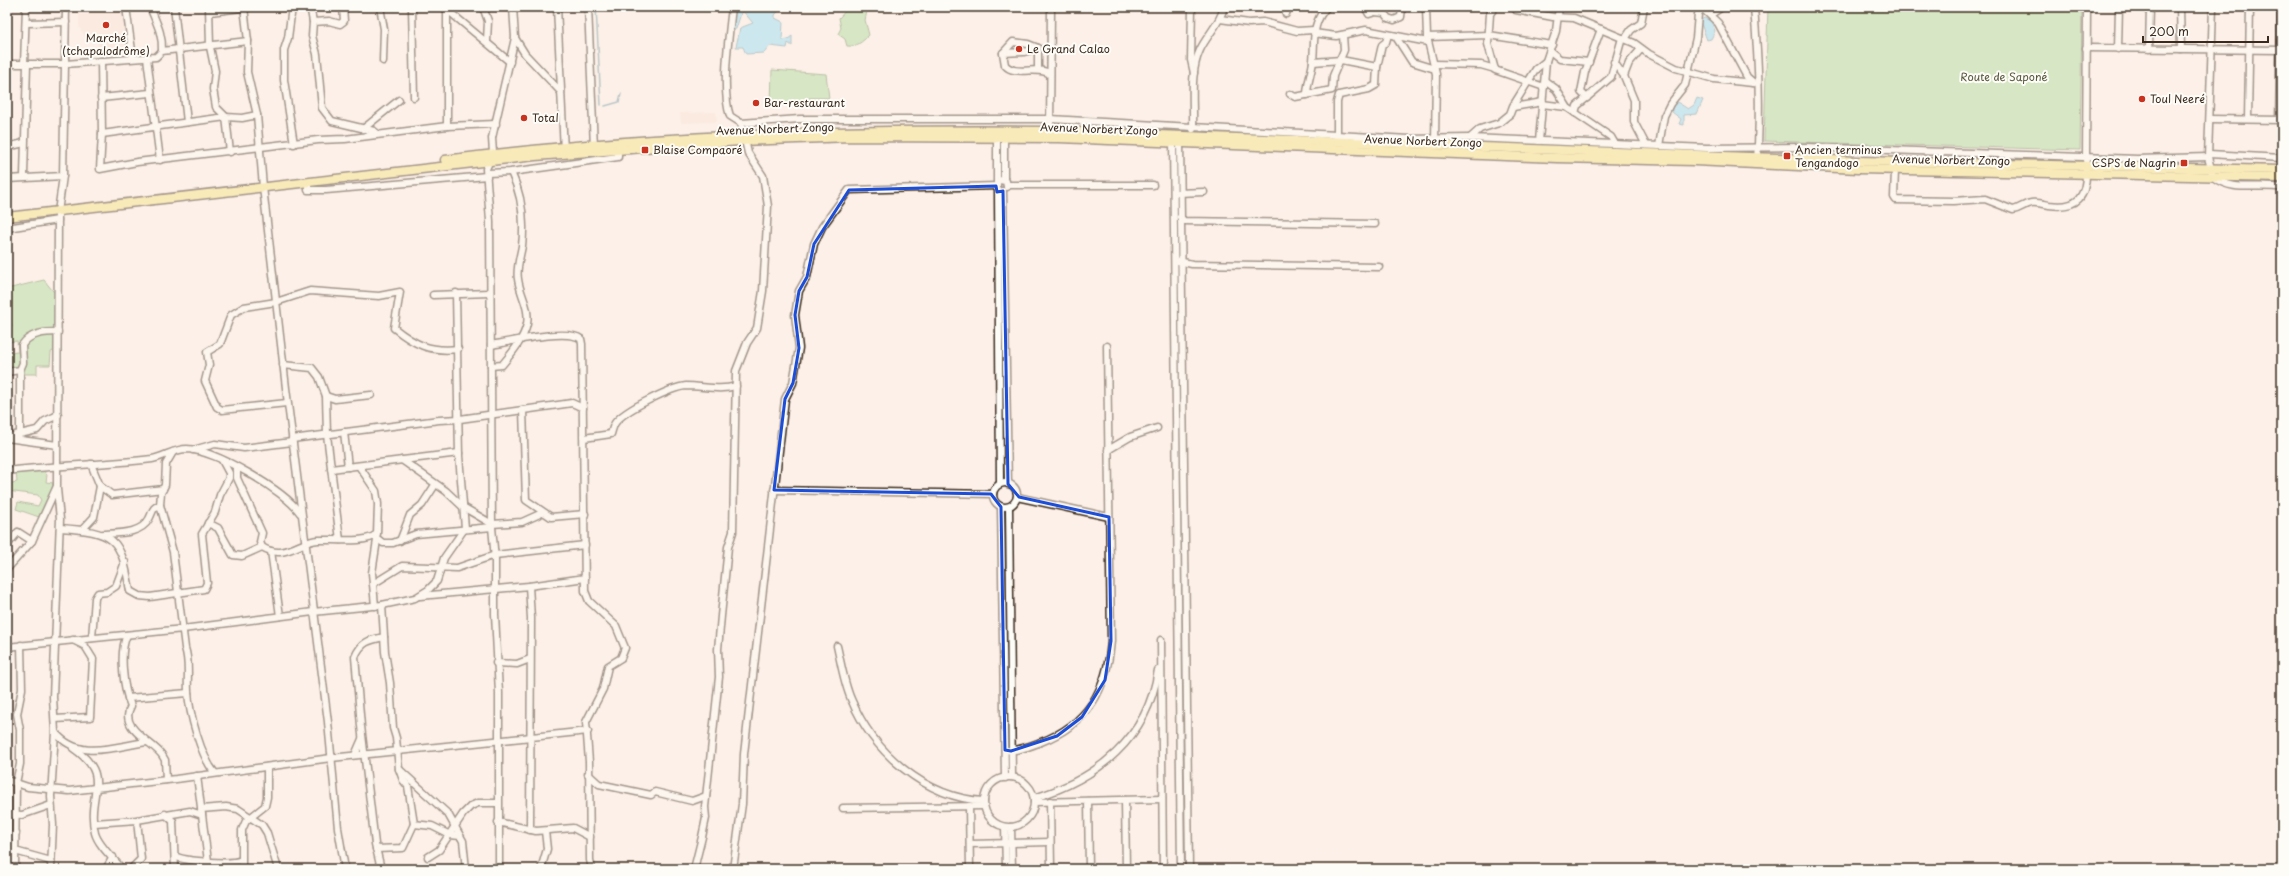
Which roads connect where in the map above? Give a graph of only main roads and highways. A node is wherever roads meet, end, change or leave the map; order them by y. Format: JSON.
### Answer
{"nodes":[{"id":1,"x":1000,"y":134,"type":"junction"},
{"id":2,"x":744,"y":137,"type":"junction"},
{"id":3,"x":1176,"y":139,"type":"junction"},
{"id":4,"x":594,"y":147,"type":"junction"},
{"id":5,"x":492,"y":157,"type":"junction"},
{"id":6,"x":1757,"y":161,"type":"junction"},
{"id":7,"x":2086,"y":170,"type":"junction"},
{"id":8,"x":2282,"y":170,"type":"edge"},
{"id":9,"x":2211,"y":173,"type":"junction"},
{"id":10,"x":2282,"y":178,"type":"edge"},
{"id":11,"x":263,"y":185,"type":"junction"},
{"id":12,"x":7,"y":217,"type":"edge"}],
"edges":[{"from":1,"to":2,"type":"main road","name":"Avenue Norbert Zongo"},
{"from":1,"to":3,"type":"main road","name":"Avenue Norbert Zongo"},
{"from":1,"to":3,"type":"main road","name":"Avenue Norbert Zongo"},
{"from":2,"to":4,"type":"main road","name":"Avenue Norbert Zongo"},
{"from":2,"to":4,"type":"main road","name":"Avenue Norbert Zongo"},
{"from":3,"to":6,"type":"main road","name":"Avenue Norbert Zongo"},
{"from":3,"to":6,"type":"main road","name":"Avenue Norbert Zongo"},
{"from":4,"to":5,"type":"main road","name":"Avenue Norbert Zongo"},
{"from":5,"to":11,"type":"main road"},
{"from":5,"to":11,"type":"main road"},
{"from":6,"to":7,"type":"main road","name":"Avenue Norbert Zongo"},
{"from":6,"to":7,"type":"main road","name":"Avenue Norbert Zongo"},
{"from":7,"to":9,"type":"main road","name":"Avenue Norbert Zongo"},
{"from":8,"to":9,"type":"main road","name":"Avenue Norbert Zongo"},
{"from":9,"to":10,"type":"main road","name":"Avenue Norbert Zongo"},
{"from":11,"to":12,"type":"main road"}]}
